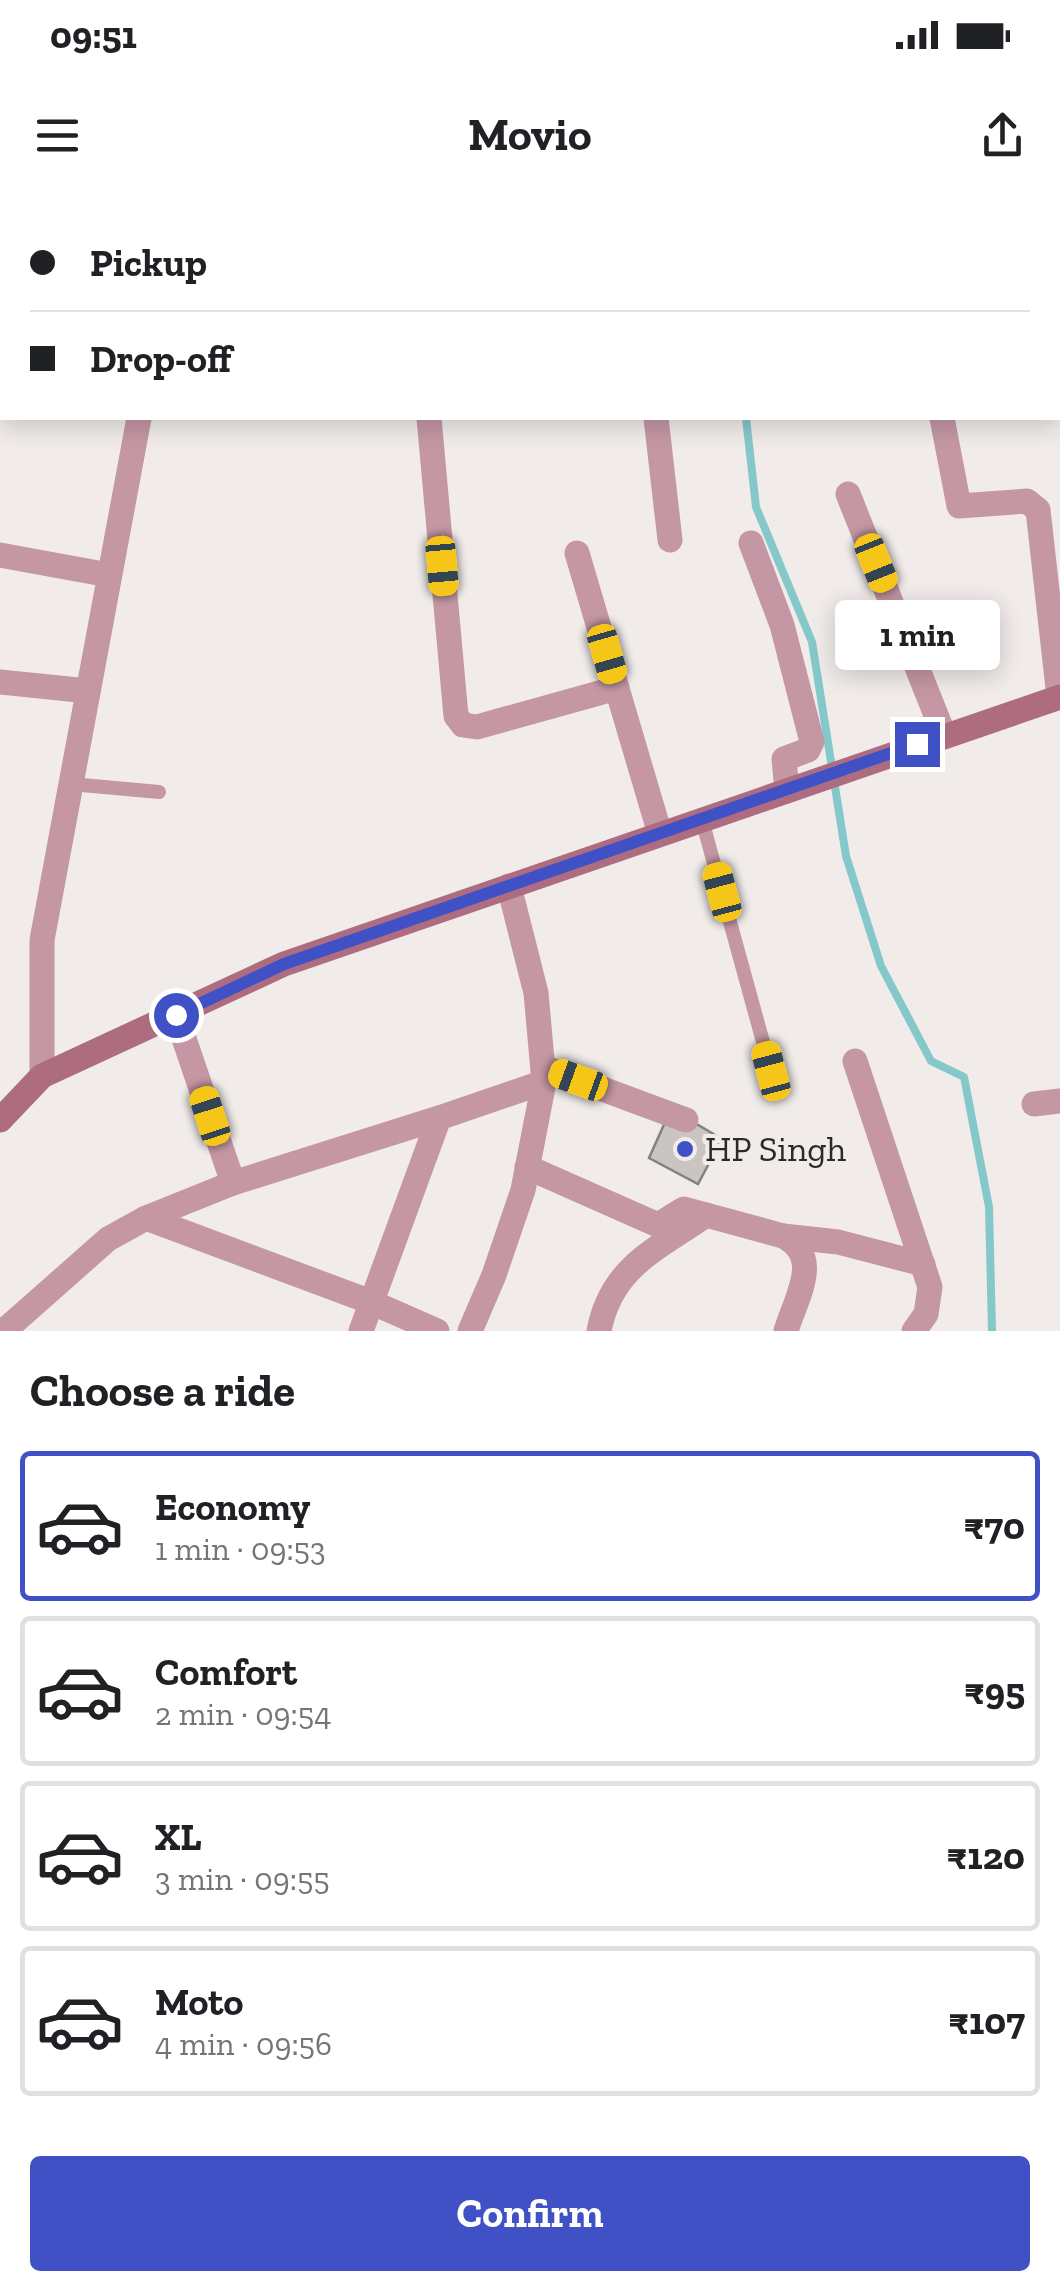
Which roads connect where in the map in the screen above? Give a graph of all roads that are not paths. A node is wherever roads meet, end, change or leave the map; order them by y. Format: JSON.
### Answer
{"nodes":[{"id":1,"x":139,"y":420,"type":"edge"},
{"id":2,"x":429,"y":420,"type":"edge"},
{"id":3,"x":656,"y":420,"type":"edge"},
{"id":4,"x":942,"y":420,"type":"edge"},
{"id":5,"x":848,"y":494,"type":"dead end"},
{"id":6,"x":670,"y":540,"type":"dead end"},
{"id":7,"x":751,"y":543,"type":"dead end"},
{"id":8,"x":577,"y":554,"type":"dead end"},
{"id":9,"x":0,"y":556,"type":"edge"},
{"id":10,"x":109,"y":575,"type":"junction"},
{"id":11,"x":0,"y":682,"type":"edge"},
{"id":12,"x":616,"y":688,"type":"junction"},
{"id":13,"x":88,"y":691,"type":"junction"},
{"id":14,"x":1060,"y":697,"type":"edge"},
{"id":15,"x":944,"y":735,"type":"junction"},
{"id":16,"x":71,"y":784,"type":"junction"},
{"id":17,"x":790,"y":790,"type":"junction"},
{"id":18,"x":159,"y":792,"type":"dead end"},
{"id":19,"x":702,"y":820,"type":"junction"},
{"id":20,"x":660,"y":834,"type":"junction"},
{"id":21,"x":509,"y":886,"type":"junction"},
{"id":22,"x":176,"y":1015,"type":"junction"},
{"id":23,"x":856,"y":1061,"type":"dead end"},
{"id":24,"x":771,"y":1071,"type":"dead end"},
{"id":25,"x":543,"y":1075,"type":"junction"},
{"id":26,"x":42,"y":1076,"type":"junction"},
{"id":27,"x":1060,"y":1102,"type":"edge"},
{"id":28,"x":1034,"y":1104,"type":"dead end"},
{"id":29,"x":440,"y":1118,"type":"junction"},
{"id":30,"x":0,"y":1120,"type":"edge"},
{"id":31,"x":686,"y":1120,"type":"dead end"},
{"id":32,"x":527,"y":1168,"type":"junction"},
{"id":33,"x":232,"y":1183,"type":"junction"},
{"id":34,"x":706,"y":1215,"type":"junction"},
{"id":35,"x":146,"y":1218,"type":"junction"},
{"id":36,"x":783,"y":1236,"type":"junction"},
{"id":37,"x":923,"y":1264,"type":"junction"},
{"id":38,"x":371,"y":1302,"type":"junction"},
{"id":39,"x":4,"y":1331,"type":"edge"},
{"id":40,"x":360,"y":1331,"type":"edge"},
{"id":41,"x":437,"y":1331,"type":"edge"},
{"id":42,"x":470,"y":1331,"type":"edge"},
{"id":43,"x":599,"y":1331,"type":"edge"},
{"id":44,"x":786,"y":1331,"type":"edge"},
{"id":45,"x":914,"y":1331,"type":"edge"}],
"edges":[{"from":1,"to":10,"type":"street"},
{"from":2,"to":12,"type":"street"},
{"from":3,"to":6,"type":"street"},
{"from":4,"to":14,"type":"street"},
{"from":5,"to":15,"type":"street"},
{"from":7,"to":17,"type":"street"},
{"from":8,"to":12,"type":"street"},
{"from":9,"to":10,"type":"street"},
{"from":10,"to":13,"type":"street"},
{"from":11,"to":13,"type":"street"},
{"from":12,"to":20,"type":"street"},
{"from":13,"to":16,"type":"street"},
{"from":14,"to":15,"type":"main road"},
{"from":15,"to":17,"type":"main road"},
{"from":16,"to":18,"type":"lane"},
{"from":16,"to":26,"type":"street"},
{"from":17,"to":19,"type":"main road"},
{"from":19,"to":20,"type":"main road"},
{"from":19,"to":24,"type":"lane"},
{"from":20,"to":21,"type":"main road"},
{"from":21,"to":22,"type":"main road"},
{"from":21,"to":25,"type":"street"},
{"from":22,"to":26,"type":"main road"},
{"from":22,"to":33,"type":"street"},
{"from":23,"to":37,"type":"street"},
{"from":25,"to":29,"type":"street"},
{"from":25,"to":31,"type":"street"},
{"from":25,"to":32,"type":"street"},
{"from":26,"to":30,"type":"main road"},
{"from":27,"to":28,"type":"street"},
{"from":29,"to":33,"type":"street"},
{"from":29,"to":38,"type":"street"},
{"from":32,"to":34,"type":"street"},
{"from":32,"to":42,"type":"street"},
{"from":33,"to":35,"type":"street"},
{"from":34,"to":36,"type":"street"},
{"from":34,"to":43,"type":"street"},
{"from":35,"to":38,"type":"street"},
{"from":35,"to":39,"type":"street"},
{"from":36,"to":37,"type":"street"},
{"from":36,"to":44,"type":"street"},
{"from":37,"to":45,"type":"street"},
{"from":38,"to":40,"type":"street"},
{"from":38,"to":41,"type":"street"}]}
